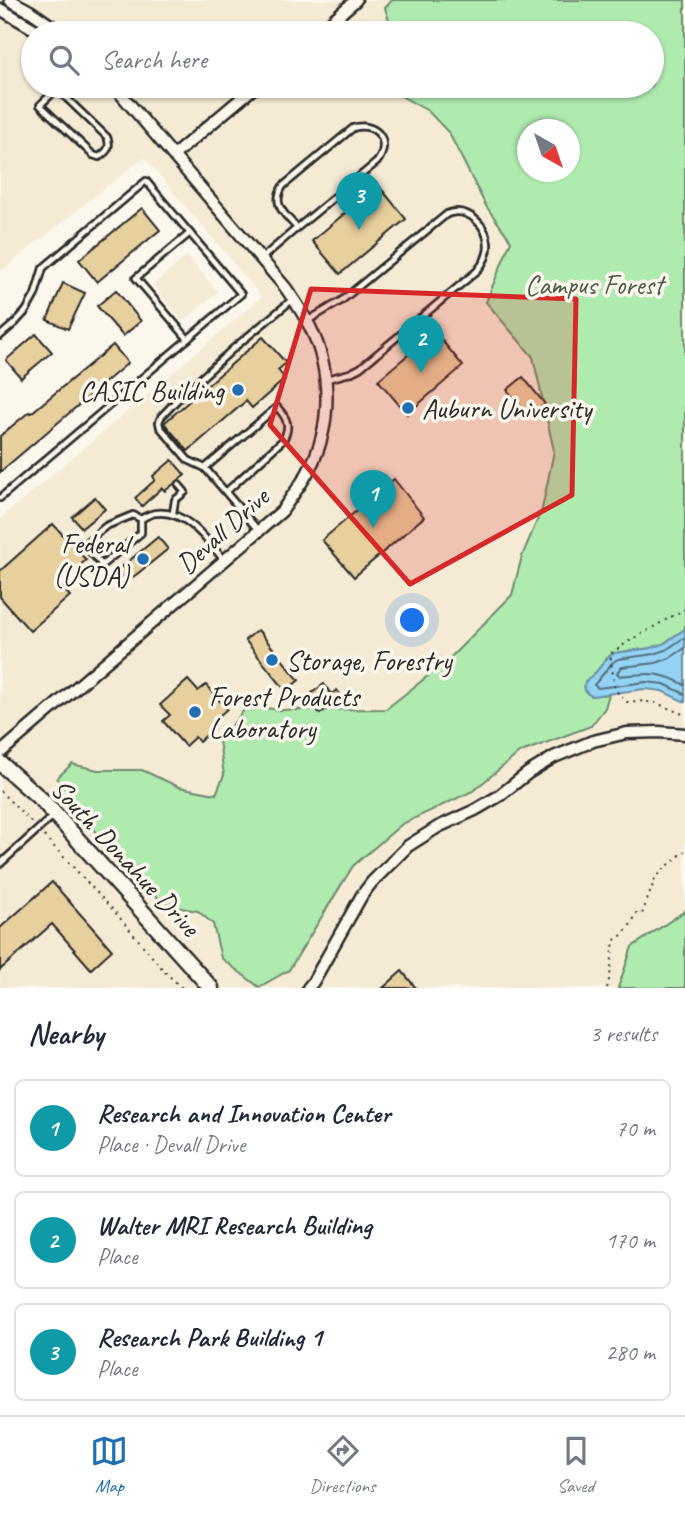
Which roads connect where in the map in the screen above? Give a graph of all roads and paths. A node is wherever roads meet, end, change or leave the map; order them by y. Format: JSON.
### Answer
{"nodes":[{"id":1,"x":10,"y":0,"type":"edge"},
{"id":2,"x":356,"y":0,"type":"edge"},
{"id":3,"x":0,"y":9,"type":"edge"},
{"id":4,"x":21,"y":21,"type":"edge"},
{"id":5,"x":45,"y":21,"type":"edge"},
{"id":6,"x":332,"y":21,"type":"edge"},
{"id":7,"x":46,"y":98,"type":"edge"},
{"id":8,"x":69,"y":98,"type":"edge"},
{"id":9,"x":124,"y":98,"type":"edge"},
{"id":10,"x":242,"y":98,"type":"edge"},
{"id":11,"x":174,"y":155,"type":"junction"},
{"id":12,"x":297,"y":228,"type":"junction"},
{"id":13,"x":190,"y":233,"type":"junction"},
{"id":14,"x":261,"y":259,"type":"junction"},
{"id":15,"x":293,"y":299,"type":"junction"},
{"id":16,"x":307,"y":321,"type":"junction"},
{"id":17,"x":0,"y":336,"type":"edge"},
{"id":18,"x":188,"y":339,"type":"junction"},
{"id":19,"x":326,"y":380,"type":"junction"},
{"id":20,"x":205,"y":468,"type":"junction"},
{"id":21,"x":179,"y":485,"type":"dead end"},
{"id":22,"x":226,"y":492,"type":"junction"},
{"id":23,"x":0,"y":498,"type":"edge"},
{"id":24,"x":173,"y":513,"type":"junction"},
{"id":25,"x":141,"y":519,"type":"junction"},
{"id":26,"x":259,"y":531,"type":"junction"},
{"id":27,"x":224,"y":561,"type":"junction"},
{"id":28,"x":685,"y":609,"type":"edge"},
{"id":29,"x":685,"y":715,"type":"edge"},
{"id":30,"x":685,"y":734,"type":"edge"},
{"id":31,"x":0,"y":753,"type":"edge"},
{"id":32,"x":0,"y":763,"type":"edge"},
{"id":33,"x":0,"y":791,"type":"edge"},
{"id":34,"x":55,"y":814,"type":"junction"},
{"id":35,"x":35,"y":826,"type":"dead end"},
{"id":36,"x":41,"y":833,"type":"dead end"},
{"id":37,"x":685,"y":851,"type":"edge"},
{"id":38,"x":0,"y":864,"type":"edge"},
{"id":39,"x":182,"y":988,"type":"edge"},
{"id":40,"x":211,"y":988,"type":"edge"},
{"id":41,"x":308,"y":988,"type":"edge"},
{"id":42,"x":607,"y":988,"type":"edge"}],
"edges":[{"from":1,"to":5,"type":"street"},
{"from":2,"to":6,"type":"street"},
{"from":3,"to":4,"type":"street"},
{"from":7,"to":8,"type":"lane"},
{"from":9,"to":11,"type":"street","name":"Devall Drive"},
{"from":10,"to":11,"type":"street"},
{"from":11,"to":14,"type":"street","name":"Devall Drive"},
{"from":12,"to":12,"type":"lane"},
{"from":12,"to":14,"type":"lane"},
{"from":13,"to":17,"type":"lane"},
{"from":13,"to":18,"type":"lane"},
{"from":13,"to":18,"type":"lane"},
{"from":14,"to":15,"type":"street","name":"Devall Drive"},
{"from":15,"to":16,"type":"street","name":"Devall Drive"},
{"from":15,"to":20,"type":"lane"},
{"from":16,"to":19,"type":"street","name":"Devall Drive"},
{"from":16,"to":19,"type":"lane"},
{"from":18,"to":23,"type":"lane"},
{"from":19,"to":26,"type":"street","name":"Devall Drive"},
{"from":20,"to":22,"type":"lane"},
{"from":20,"to":22,"type":"lane"},
{"from":21,"to":24,"type":"lane"},
{"from":22,"to":26,"type":"lane"},
{"from":24,"to":25,"type":"lane"},
{"from":24,"to":27,"type":"lane"},
{"from":25,"to":25,"type":"lane"},
{"from":26,"to":27,"type":"street","name":"Devall Drive"},
{"from":27,"to":31,"type":"street","name":"Devall Drive"},
{"from":28,"to":29,"type":"path"},
{"from":30,"to":41,"type":"street"},
{"from":32,"to":34,"type":"street","name":"South Donahue Drive"},
{"from":33,"to":35,"type":"path"},
{"from":34,"to":38,"type":"lane"},
{"from":34,"to":40,"type":"street","name":"South Donahue Drive"},
{"from":36,"to":39,"type":"path"},
{"from":37,"to":42,"type":"path"}]}
